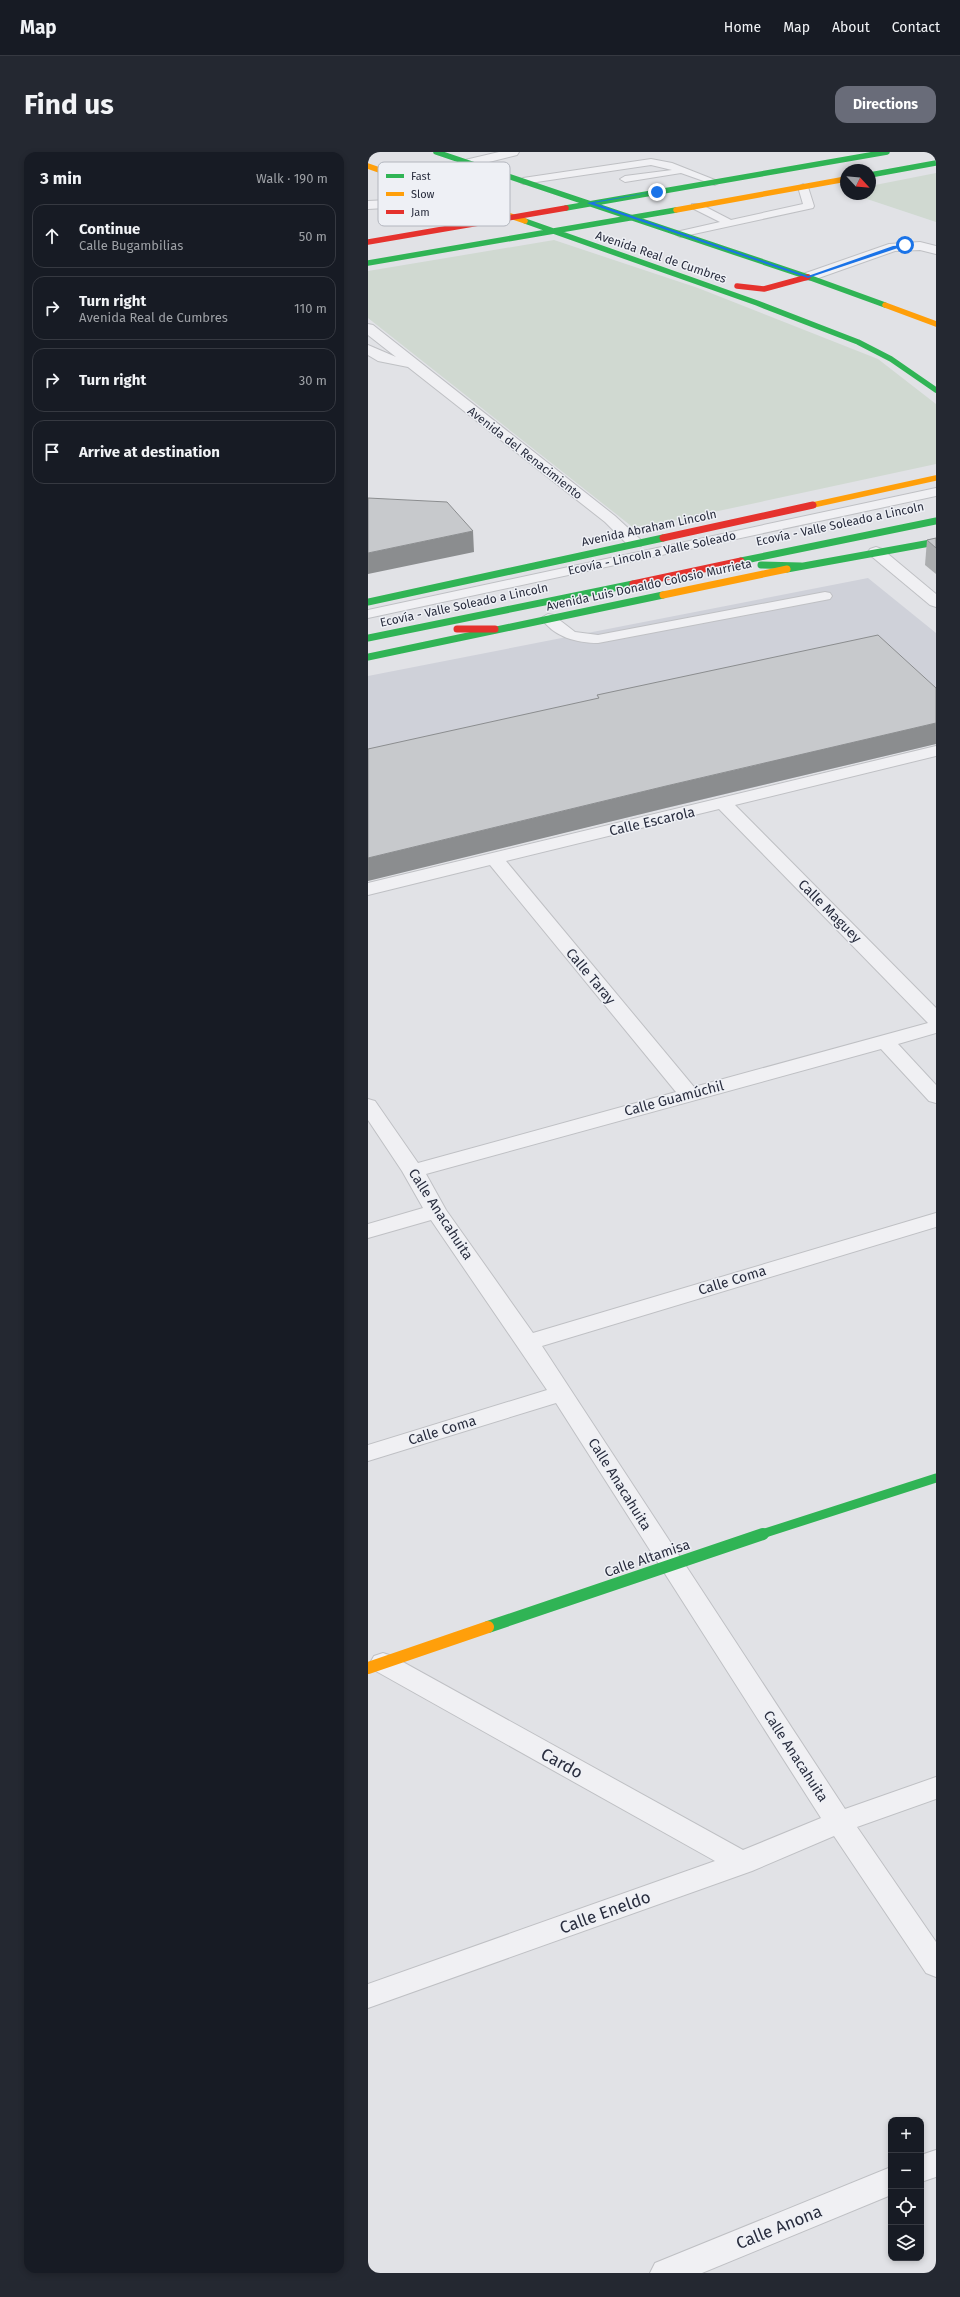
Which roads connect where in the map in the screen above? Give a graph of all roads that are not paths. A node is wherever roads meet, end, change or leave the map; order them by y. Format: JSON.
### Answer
{"nodes":[{"id":1,"x":436,"y":152,"type":"edge"},
{"id":2,"x":513,"y":152,"type":"edge"},
{"id":3,"x":887,"y":152,"type":"edge"},
{"id":4,"x":465,"y":162,"type":"edge"},
{"id":5,"x":472,"y":162,"type":"edge"},
{"id":6,"x":936,"y":163,"type":"edge"},
{"id":7,"x":368,"y":166,"type":"edge"},
{"id":8,"x":378,"y":169,"type":"edge"},
{"id":9,"x":784,"y":170,"type":"junction"},
{"id":10,"x":684,"y":171,"type":"junction"},
{"id":11,"x":876,"y":174,"type":"edge"},
{"id":12,"x":510,"y":177,"type":"edge"},
{"id":13,"x":625,"y":179,"type":"dead end"},
{"id":14,"x":840,"y":180,"type":"edge"},
{"id":15,"x":523,"y":181,"type":"junction"},
{"id":16,"x":715,"y":182,"type":"junction"},
{"id":17,"x":804,"y":187,"type":"junction"},
{"id":18,"x":589,"y":203,"type":"junction"},
{"id":19,"x":378,"y":204,"type":"edge"},
{"id":20,"x":368,"y":205,"type":"edge"},
{"id":21,"x":696,"y":206,"type":"junction"},
{"id":22,"x":510,"y":217,"type":"joint"},
{"id":23,"x":631,"y":217,"type":"junction"},
{"id":24,"x":730,"y":223,"type":"junction"},
{"id":25,"x":459,"y":226,"type":"edge"},
{"id":26,"x":551,"y":232,"type":"junction"},
{"id":27,"x":680,"y":234,"type":"junction"},
{"id":28,"x":368,"y":242,"type":"edge"},
{"id":29,"x":936,"y":250,"type":"edge"},
{"id":30,"x":368,"y":263,"type":"edge"},
{"id":31,"x":639,"y":263,"type":"junction"},
{"id":32,"x":808,"y":285,"type":"junction"},
{"id":33,"x":757,"y":303,"type":"junction"},
{"id":34,"x":936,"y":324,"type":"edge"},
{"id":35,"x":368,"y":328,"type":"edge"},
{"id":36,"x":368,"y":349,"type":"edge"},
{"id":37,"x":414,"y":364,"type":"junction"},
{"id":38,"x":936,"y":390,"type":"edge"},
{"id":39,"x":936,"y":478,"type":"edge"},
{"id":40,"x":936,"y":492,"type":"edge"},
{"id":41,"x":936,"y":504,"type":"edge"},
{"id":42,"x":936,"y":521,"type":"edge"},
{"id":43,"x":936,"y":542,"type":"edge"},
{"id":44,"x":635,"y":543,"type":"junction"},
{"id":45,"x":876,"y":552,"type":"junction"},
{"id":46,"x":724,"y":564,"type":"junction"},
{"id":47,"x":801,"y":566,"type":"junction"},
{"id":48,"x":825,"y":596,"type":"dead end"},
{"id":49,"x":368,"y":602,"type":"edge"},
{"id":50,"x":936,"y":602,"type":"edge"},
{"id":51,"x":368,"y":614,"type":"edge"},
{"id":52,"x":548,"y":618,"type":"junction"},
{"id":53,"x":368,"y":625,"type":"edge"},
{"id":54,"x":416,"y":628,"type":"junction"},
{"id":55,"x":495,"y":629,"type":"junction"},
{"id":56,"x":368,"y":638,"type":"edge"},
{"id":57,"x":368,"y":657,"type":"edge"},
{"id":58,"x":936,"y":751,"type":"edge"},
{"id":59,"x":724,"y":804,"type":"junction"},
{"id":60,"x":494,"y":858,"type":"junction"},
{"id":61,"x":368,"y":889,"type":"edge"},
{"id":62,"x":936,"y":1019,"type":"edge"},
{"id":63,"x":936,"y":1027,"type":"edge"},
{"id":64,"x":884,"y":1040,"type":"junction"},
{"id":65,"x":688,"y":1094,"type":"junction"},
{"id":66,"x":936,"y":1096,"type":"edge"},
{"id":67,"x":368,"y":1105,"type":"edge"},
{"id":68,"x":413,"y":1171,"type":"junction"},
{"id":69,"x":436,"y":1211,"type":"junction"},
{"id":70,"x":936,"y":1220,"type":"edge"},
{"id":71,"x":368,"y":1231,"type":"edge"},
{"id":72,"x":528,"y":1342,"type":"junction"},
{"id":73,"x":562,"y":1393,"type":"junction"},
{"id":74,"x":368,"y":1453,"type":"edge"},
{"id":75,"x":936,"y":1478,"type":"edge"},
{"id":76,"x":670,"y":1564,"type":"junction"},
{"id":77,"x":375,"y":1665,"type":"edge"},
{"id":78,"x":936,"y":1788,"type":"edge"},
{"id":79,"x":839,"y":1822,"type":"junction"},
{"id":80,"x":742,"y":1863,"type":"junction"},
{"id":81,"x":936,"y":1965,"type":"edge"},
{"id":82,"x":368,"y":1996,"type":"edge"},
{"id":83,"x":936,"y":2163,"type":"edge"},
{"id":84,"x":924,"y":2168,"type":"edge"},
{"id":85,"x":888,"y":2182,"type":"edge"},
{"id":86,"x":666,"y":2273,"type":"edge"}],
"edges":[{"from":1,"to":4,"type":"street","name":"Avenida Real de Cumbres"},
{"from":2,"to":5,"type":"street"},
{"from":3,"to":9,"type":"street"},
{"from":6,"to":11,"type":"street"},
{"from":7,"to":8,"type":"street","name":"Avenida Real de Cumbres"},
{"from":9,"to":16,"type":"street"},
{"from":9,"to":17,"type":"street"},
{"from":10,"to":13,"type":"lane"},
{"from":10,"to":15,"type":"lane"},
{"from":10,"to":16,"type":"lane"},
{"from":12,"to":15,"type":"street","name":"Avenida Real de Cumbres"},
{"from":14,"to":17,"type":"street"},
{"from":15,"to":18,"type":"street","name":"Avenida Real de Cumbres"},
{"from":16,"to":18,"type":"street"},
{"from":17,"to":21,"type":"street"},
{"from":17,"to":24,"type":"lane"},
{"from":18,"to":22,"type":"street"},
{"from":18,"to":23,"type":"street","name":"Avenida Real de Cumbres"},
{"from":19,"to":20,"type":"street"},
{"from":21,"to":23,"type":"street"},
{"from":21,"to":24,"type":"lane"},
{"from":22,"to":26,"type":"street","name":"Avenida Real de Cumbres"},
{"from":23,"to":26,"type":"street"},
{"from":23,"to":27,"type":"street","name":"Avenida Real de Cumbres"},
{"from":24,"to":27,"type":"lane"},
{"from":25,"to":28,"type":"street"},
{"from":26,"to":30,"type":"street"},
{"from":26,"to":31,"type":"street","name":"Avenida Real de Cumbres"},
{"from":27,"to":32,"type":"street","name":"Avenida Real de Cumbres"},
{"from":29,"to":32,"type":"street"},
{"from":31,"to":32,"type":"street"},
{"from":31,"to":33,"type":"street","name":"Avenida Real de Cumbres"},
{"from":32,"to":33,"type":"street"},
{"from":32,"to":34,"type":"street","name":"Avenida Real de Cumbres"},
{"from":33,"to":38,"type":"street","name":"Avenida Real de Cumbres"},
{"from":35,"to":37,"type":"street","name":"Avenida del Renacimiento"},
{"from":36,"to":37,"type":"street","name":"Avenida del Renacimiento"},
{"from":37,"to":44,"type":"street","name":"Avenida del Renacimiento"},
{"from":39,"to":44,"type":"street","name":"Avenida Abraham Lincoln"},
{"from":40,"to":51,"type":"lane","name":"Ecovía - Lincoln a Valle Soleado"},
{"from":41,"to":53,"type":"lane","name":"Ecovía - Valle Soleado a Lincoln"},
{"from":42,"to":46,"type":"street"},
{"from":43,"to":45,"type":"street","name":"Avenida Luis Donaldo Colosio Murrieta"},
{"from":44,"to":49,"type":"street","name":"Avenida Abraham Lincoln"},
{"from":45,"to":47,"type":"street","name":"Avenida Luis Donaldo Colosio Murrieta"},
{"from":45,"to":50,"type":"street"},
{"from":46,"to":47,"type":"street"},
{"from":46,"to":54,"type":"street"},
{"from":47,"to":52,"type":"street","name":"Avenida Luis Donaldo Colosio Murrieta"},
{"from":48,"to":52,"type":"lane"},
{"from":52,"to":55,"type":"street","name":"Avenida Luis Donaldo Colosio Murrieta"},
{"from":54,"to":55,"type":"street"},
{"from":54,"to":56,"type":"street"},
{"from":55,"to":57,"type":"street","name":"Avenida Luis Donaldo Colosio Murrieta"},
{"from":58,"to":59,"type":"street","name":"Calle Escarola"},
{"from":59,"to":60,"type":"street","name":"Calle Escarola"},
{"from":59,"to":62,"type":"street","name":"Calle Maguey"},
{"from":60,"to":61,"type":"street","name":"Calle Escarola"},
{"from":60,"to":65,"type":"street","name":"Calle Taray"},
{"from":63,"to":64,"type":"street","name":"Calle Guamúchil"},
{"from":64,"to":65,"type":"street","name":"Calle Guamúchil"},
{"from":64,"to":66,"type":"street"},
{"from":65,"to":68,"type":"street","name":"Calle Guamúchil"},
{"from":67,"to":68,"type":"street","name":"Calle Anacahuita"},
{"from":68,"to":69,"type":"street","name":"Calle Anacahuita"},
{"from":69,"to":71,"type":"street"},
{"from":69,"to":72,"type":"street","name":"Calle Anacahuita"},
{"from":70,"to":72,"type":"street","name":"Calle Coma"},
{"from":72,"to":73,"type":"street","name":"Calle Anacahuita"},
{"from":73,"to":74,"type":"street","name":"Calle Coma"},
{"from":73,"to":76,"type":"street","name":"Calle Anacahuita"},
{"from":75,"to":76,"type":"street","name":"Calle Altamisa"},
{"from":76,"to":77,"type":"street","name":"Calle Altamisa"},
{"from":76,"to":79,"type":"street","name":"Calle Anacahuita"},
{"from":77,"to":80,"type":"street","name":"Cardo"},
{"from":78,"to":79,"type":"street","name":"Calle Eneldo"},
{"from":79,"to":80,"type":"street","name":"Calle Eneldo"},
{"from":79,"to":81,"type":"street","name":"Calle Anacahuita"},
{"from":80,"to":82,"type":"street","name":"Calle Eneldo"},
{"from":83,"to":84,"type":"street"},
{"from":85,"to":86,"type":"street","name":"Calle Anona"}]}
